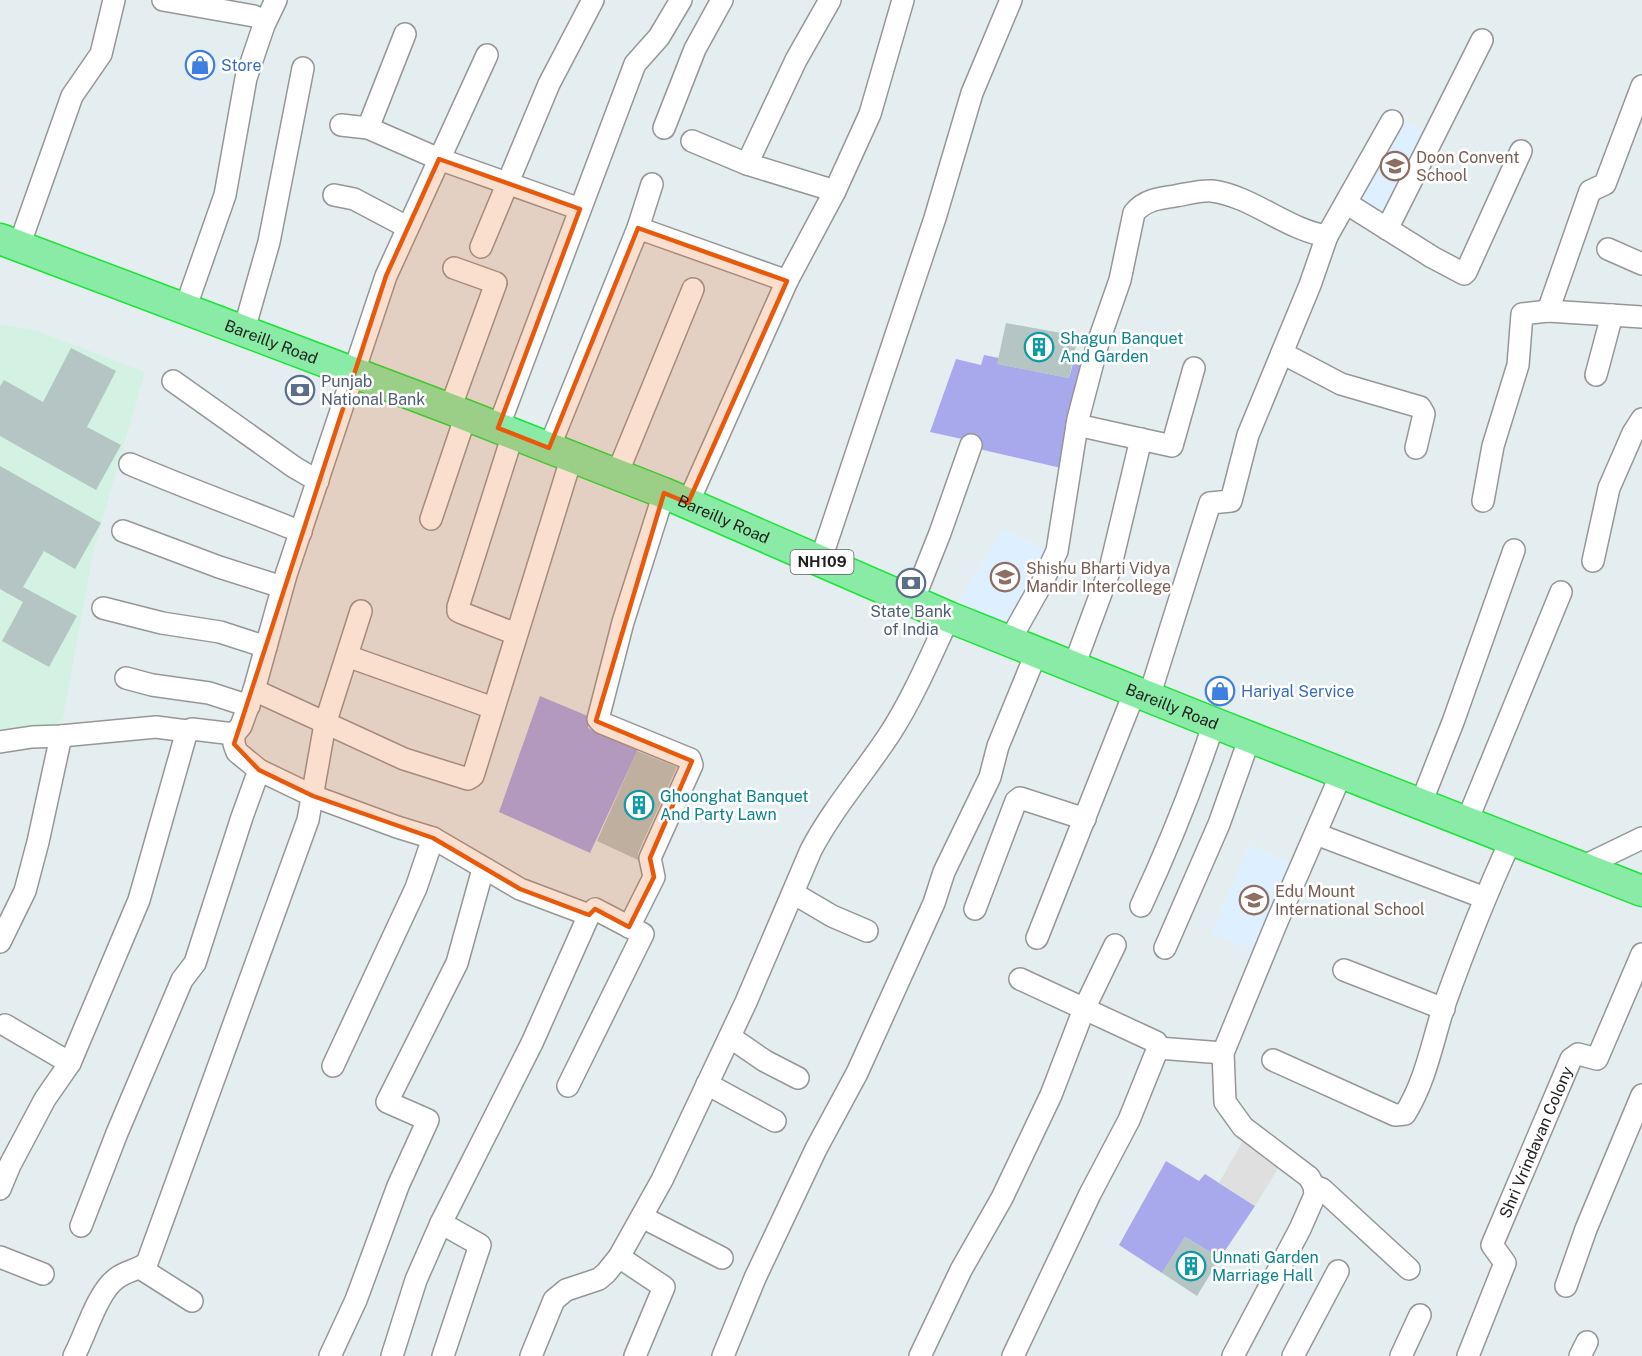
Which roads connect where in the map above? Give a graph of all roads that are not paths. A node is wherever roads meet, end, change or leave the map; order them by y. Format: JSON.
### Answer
{"nodes":[{"id":1,"x":114,"y":0,"type":"edge"},
{"id":2,"x":163,"y":0,"type":"edge"},
{"id":3,"x":276,"y":0,"type":"edge"},
{"id":4,"x":593,"y":0,"type":"edge"},
{"id":5,"x":681,"y":0,"type":"edge"},
{"id":6,"x":722,"y":0,"type":"edge"},
{"id":7,"x":830,"y":0,"type":"edge"},
{"id":8,"x":903,"y":0,"type":"edge"},
{"id":9,"x":1006,"y":2,"type":"edge"},
{"id":10,"x":254,"y":16,"type":"dead end"},
{"id":11,"x":405,"y":34,"type":"dead end"},
{"id":12,"x":1482,"y":40,"type":"dead end"},
{"id":13,"x":487,"y":55,"type":"dead end"},
{"id":14,"x":303,"y":68,"type":"dead end"},
{"id":15,"x":1642,"y":86,"type":"edge"},
{"id":16,"x":1392,"y":121,"type":"dead end"},
{"id":17,"x":341,"y":125,"type":"dead end"},
{"id":18,"x":368,"y":128,"type":"junction"},
{"id":19,"x":664,"y":128,"type":"dead end"},
{"id":20,"x":692,"y":141,"type":"dead end"},
{"id":21,"x":1521,"y":151,"type":"dead end"},
{"id":22,"x":439,"y":159,"type":"junction"},
{"id":23,"x":747,"y":164,"type":"junction"},
{"id":24,"x":507,"y":183,"type":"junction"},
{"id":25,"x":652,"y":184,"type":"dead end"},
{"id":26,"x":835,"y":191,"type":"junction"},
{"id":27,"x":334,"y":195,"type":"dead end"},
{"id":28,"x":1346,"y":204,"type":"junction"},
{"id":29,"x":580,"y":209,"type":"junction"},
{"id":30,"x":407,"y":227,"type":"junction"},
{"id":31,"x":638,"y":228,"type":"junction"},
{"id":32,"x":1387,"y":229,"type":"junction"},
{"id":33,"x":1327,"y":236,"type":"junction"},
{"id":34,"x":10,"y":243,"type":"edge"},
{"id":35,"x":481,"y":247,"type":"dead end"},
{"id":36,"x":1608,"y":249,"type":"dead end"},
{"id":37,"x":1642,"y":264,"type":"edge"},
{"id":38,"x":454,"y":268,"type":"dead end"},
{"id":39,"x":787,"y":281,"type":"junction"},
{"id":40,"x":693,"y":290,"type":"dead end"},
{"id":41,"x":185,"y":309,"type":"junction"},
{"id":42,"x":1548,"y":311,"type":"junction"},
{"id":43,"x":1612,"y":315,"type":"junction"},
{"id":44,"x":1642,"y":317,"type":"edge"},
{"id":45,"x":244,"y":330,"type":"junction"},
{"id":46,"x":1282,"y":353,"type":"junction"},
{"id":47,"x":1194,"y":368,"type":"dead end"},
{"id":48,"x":355,"y":372,"type":"junction"},
{"id":49,"x":1596,"y":375,"type":"dead end"},
{"id":50,"x":173,"y":381,"type":"dead end"},
{"id":51,"x":458,"y":412,"type":"junction"},
{"id":52,"x":1642,"y":419,"type":"edge"},
{"id":53,"x":1077,"y":425,"type":"junction"},
{"id":54,"x":506,"y":431,"type":"junction"},
{"id":55,"x":1141,"y":439,"type":"junction"},
{"id":56,"x":971,"y":445,"type":"dead end"},
{"id":57,"x":1416,"y":448,"type":"dead end"},
{"id":58,"x":560,"y":452,"type":"junction"},
{"id":59,"x":130,"y":464,"type":"dead end"},
{"id":60,"x":617,"y":474,"type":"junction"},
{"id":61,"x":318,"y":481,"type":"junction"},
{"id":62,"x":676,"y":498,"type":"junction"},
{"id":63,"x":1483,"y":501,"type":"dead end"},
{"id":64,"x":431,"y":519,"type":"dead end"},
{"id":65,"x":123,"y":531,"type":"dead end"},
{"id":66,"x":301,"y":532,"type":"junction"},
{"id":67,"x":1514,"y":550,"type":"dead end"},
{"id":68,"x":1593,"y":561,"type":"dead end"},
{"id":69,"x":820,"y":562,"type":"junction"},
{"id":70,"x":282,"y":587,"type":"junction"},
{"id":71,"x":1561,"y":592,"type":"dead end"},
{"id":72,"x":913,"y":601,"type":"junction"},
{"id":73,"x":103,"y":608,"type":"dead end"},
{"id":74,"x":361,"y":611,"type":"dead end"},
{"id":75,"x":949,"y":616,"type":"junction"},
{"id":76,"x":516,"y":634,"type":"junction"},
{"id":77,"x":1023,"y":646,"type":"junction"},
{"id":78,"x":266,"y":647,"type":"junction"},
{"id":79,"x":348,"y":656,"type":"junction"},
{"id":80,"x":1074,"y":666,"type":"junction"},
{"id":81,"x":126,"y":678,"type":"dead end"},
{"id":82,"x":1142,"y":694,"type":"junction"},
{"id":83,"x":252,"y":698,"type":"junction"},
{"id":84,"x":493,"y":708,"type":"junction"},
{"id":85,"x":1214,"y":723,"type":"junction"},
{"id":86,"x":326,"y":724,"type":"junction"},
{"id":87,"x":187,"y":731,"type":"junction"},
{"id":88,"x":234,"y":734,"type":"junction"},
{"id":89,"x":61,"y":736,"type":"junction"},
{"id":90,"x":1250,"y":737,"type":"junction"},
{"id":91,"x":0,"y":741,"type":"edge"},
{"id":92,"x":259,"y":770,"type":"junction"},
{"id":93,"x":1342,"y":772,"type":"junction"},
{"id":94,"x":313,"y":796,"type":"junction"},
{"id":95,"x":1421,"y":803,"type":"junction"},
{"id":96,"x":1085,"y":819,"type":"junction"},
{"id":97,"x":1467,"y":821,"type":"junction"},
{"id":98,"x":1316,"y":834,"type":"junction"},
{"id":99,"x":433,"y":838,"type":"junction"},
{"id":100,"x":1642,"y":838,"type":"edge"},
{"id":101,"x":1511,"y":840,"type":"junction"},
{"id":102,"x":1582,"y":867,"type":"junction"},
{"id":103,"x":483,"y":869,"type":"junction"},
{"id":104,"x":1642,"y":891,"type":"edge"},
{"id":105,"x":793,"y":893,"type":"junction"},
{"id":106,"x":1485,"y":898,"type":"junction"},
{"id":107,"x":1141,"y":906,"type":"dead end"},
{"id":108,"x":975,"y":909,"type":"dead end"},
{"id":109,"x":589,"y":915,"type":"junction"},
{"id":110,"x":630,"y":927,"type":"junction"},
{"id":111,"x":867,"y":931,"type":"dead end"},
{"id":112,"x":1037,"y":938,"type":"dead end"},
{"id":113,"x":0,"y":942,"type":"edge"},
{"id":114,"x":1115,"y":945,"type":"dead end"},
{"id":115,"x":1165,"y":948,"type":"dead end"},
{"id":116,"x":1642,"y":954,"type":"edge"},
{"id":117,"x":1344,"y":970,"type":"dead end"},
{"id":118,"x":1020,"y":980,"type":"dead end"},
{"id":119,"x":1084,"y":1009,"type":"junction"},
{"id":120,"x":1444,"y":1009,"type":"junction"},
{"id":121,"x":4,"y":1025,"type":"dead end"},
{"id":122,"x":730,"y":1037,"type":"junction"},
{"id":123,"x":1158,"y":1048,"type":"junction"},
{"id":124,"x":1223,"y":1053,"type":"junction"},
{"id":125,"x":1273,"y":1060,"type":"dead end"},
{"id":126,"x":70,"y":1063,"type":"junction"},
{"id":127,"x":333,"y":1066,"type":"dead end"},
{"id":128,"x":798,"y":1078,"type":"dead end"},
{"id":129,"x":707,"y":1084,"type":"junction"},
{"id":130,"x":568,"y":1086,"type":"dead end"},
{"id":131,"x":1642,"y":1095,"type":"edge"},
{"id":132,"x":775,"y":1121,"type":"dead end"},
{"id":133,"x":1314,"y":1186,"type":"junction"},
{"id":134,"x":0,"y":1189,"type":"edge"},
{"id":135,"x":642,"y":1217,"type":"junction"},
{"id":136,"x":441,"y":1223,"type":"junction"},
{"id":137,"x":81,"y":1226,"type":"dead end"},
{"id":138,"x":0,"y":1257,"type":"edge"},
{"id":139,"x":619,"y":1257,"type":"junction"},
{"id":140,"x":722,"y":1258,"type":"dead end"},
{"id":141,"x":140,"y":1268,"type":"junction"},
{"id":142,"x":1409,"y":1269,"type":"dead end"},
{"id":143,"x":1338,"y":1271,"type":"dead end"},
{"id":144,"x":43,"y":1274,"type":"dead end"},
{"id":145,"x":1566,"y":1286,"type":"dead end"},
{"id":146,"x":192,"y":1301,"type":"dead end"},
{"id":147,"x":1420,"y":1315,"type":"dead end"},
{"id":148,"x":74,"y":1356,"type":"edge"},
{"id":149,"x":330,"y":1356,"type":"edge"},
{"id":150,"x":392,"y":1356,"type":"edge"},
{"id":151,"x":443,"y":1356,"type":"edge"},
{"id":152,"x":531,"y":1356,"type":"edge"},
{"id":153,"x":635,"y":1356,"type":"edge"},
{"id":154,"x":723,"y":1356,"type":"edge"},
{"id":155,"x":920,"y":1356,"type":"edge"},
{"id":156,"x":1013,"y":1356,"type":"edge"},
{"id":157,"x":1233,"y":1356,"type":"edge"},
{"id":158,"x":1293,"y":1356,"type":"edge"},
{"id":159,"x":1401,"y":1356,"type":"edge"},
{"id":160,"x":1468,"y":1356,"type":"edge"}],
"edges":[{"from":1,"to":34,"type":"street"},
{"from":2,"to":10,"type":"street"},
{"from":3,"to":41,"type":"street"},
{"from":4,"to":24,"type":"street"},
{"from":5,"to":29,"type":"street"},
{"from":6,"to":19,"type":"street"},
{"from":7,"to":23,"type":"street"},
{"from":8,"to":26,"type":"street"},
{"from":9,"to":69,"type":"street"},
{"from":11,"to":18,"type":"street"},
{"from":12,"to":32,"type":"street"},
{"from":13,"to":22,"type":"street"},
{"from":14,"to":45,"type":"street"},
{"from":15,"to":42,"type":"street"},
{"from":16,"to":28,"type":"street"},
{"from":17,"to":18,"type":"street"},
{"from":18,"to":22,"type":"street"},
{"from":20,"to":23,"type":"street"},
{"from":21,"to":32,"type":"street"},
{"from":22,"to":24,"type":"street"},
{"from":22,"to":30,"type":"street"},
{"from":23,"to":26,"type":"street"},
{"from":24,"to":29,"type":"street"},
{"from":24,"to":35,"type":"street"},
{"from":25,"to":31,"type":"street"},
{"from":26,"to":39,"type":"street"},
{"from":27,"to":30,"type":"street"},
{"from":28,"to":32,"type":"street"},
{"from":28,"to":33,"type":"street"},
{"from":29,"to":54,"type":"street"},
{"from":30,"to":48,"type":"street"},
{"from":31,"to":39,"type":"street"},
{"from":31,"to":58,"type":"street"},
{"from":33,"to":46,"type":"street"},
{"from":33,"to":53,"type":"street"},
{"from":34,"to":41,"type":"highway","name":"Bareilly Road","number":"NH109"},
{"from":36,"to":37,"type":"street"},
{"from":38,"to":51,"type":"street"},
{"from":39,"to":62,"type":"street"},
{"from":40,"to":60,"type":"street"},
{"from":41,"to":45,"type":"highway","name":"Bareilly Road","number":"NH109"},
{"from":42,"to":43,"type":"street"},
{"from":42,"to":63,"type":"street"},
{"from":43,"to":44,"type":"street"},
{"from":43,"to":49,"type":"street"},
{"from":45,"to":48,"type":"highway","name":"Bareilly Road","number":"NH109"},
{"from":46,"to":57,"type":"street"},
{"from":46,"to":82,"type":"street"},
{"from":47,"to":55,"type":"street"},
{"from":48,"to":51,"type":"highway","name":"Bareilly Road","number":"NH109"},
{"from":48,"to":61,"type":"street"},
{"from":50,"to":61,"type":"street"},
{"from":51,"to":54,"type":"highway","name":"Bareilly Road","number":"NH109"},
{"from":51,"to":64,"type":"street"},
{"from":52,"to":68,"type":"street"},
{"from":53,"to":55,"type":"street"},
{"from":53,"to":77,"type":"street"},
{"from":54,"to":58,"type":"highway","name":"Bareilly Road","number":"NH109"},
{"from":54,"to":76,"type":"street"},
{"from":55,"to":80,"type":"street"},
{"from":56,"to":72,"type":"street"},
{"from":58,"to":60,"type":"highway","name":"Bareilly Road","number":"NH109"},
{"from":58,"to":76,"type":"street"},
{"from":59,"to":66,"type":"street"},
{"from":60,"to":62,"type":"highway","name":"Bareilly Road","number":"NH109"},
{"from":61,"to":66,"type":"street"},
{"from":62,"to":69,"type":"highway","name":"Bareilly Road","number":"NH109"},
{"from":62,"to":110,"type":"street"},
{"from":65,"to":70,"type":"street"},
{"from":66,"to":70,"type":"street"},
{"from":67,"to":95,"type":"street"},
{"from":69,"to":72,"type":"highway","name":"Bareilly Road","number":"NH109"},
{"from":70,"to":78,"type":"street"},
{"from":71,"to":97,"type":"street"},
{"from":72,"to":75,"type":"highway","name":"Bareilly Road","number":"NH109"},
{"from":73,"to":78,"type":"street"},
{"from":74,"to":79,"type":"street"},
{"from":75,"to":77,"type":"highway","name":"Bareilly Road","number":"NH109"},
{"from":75,"to":105,"type":"street"},
{"from":76,"to":84,"type":"street"},
{"from":77,"to":80,"type":"highway","name":"Bareilly Road","number":"NH109"},
{"from":77,"to":154,"type":"street"},
{"from":78,"to":83,"type":"street"},
{"from":79,"to":84,"type":"street"},
{"from":79,"to":86,"type":"street"},
{"from":80,"to":82,"type":"highway","name":"Bareilly Road","number":"NH109"},
{"from":81,"to":83,"type":"street"},
{"from":82,"to":85,"type":"highway","name":"Bareilly Road","number":"NH109"},
{"from":82,"to":96,"type":"street"},
{"from":83,"to":86,"type":"street"},
{"from":83,"to":88,"type":"street"},
{"from":84,"to":86,"type":"street"},
{"from":85,"to":90,"type":"highway","name":"Bareilly Road","number":"NH109"},
{"from":85,"to":107,"type":"street"},
{"from":86,"to":94,"type":"street"},
{"from":87,"to":88,"type":"street"},
{"from":87,"to":89,"type":"street"},
{"from":87,"to":126,"type":"street"},
{"from":88,"to":92,"type":"street"},
{"from":89,"to":91,"type":"street"},
{"from":89,"to":113,"type":"street"},
{"from":90,"to":93,"type":"highway","name":"Bareilly Road","number":"NH109"},
{"from":90,"to":115,"type":"street"},
{"from":92,"to":94,"type":"street"},
{"from":92,"to":137,"type":"street"},
{"from":93,"to":95,"type":"highway","name":"Bareilly Road","number":"NH109"},
{"from":93,"to":98,"type":"street"},
{"from":94,"to":99,"type":"street"},
{"from":94,"to":141,"type":"street"},
{"from":95,"to":97,"type":"highway","name":"Bareilly Road","number":"NH109"},
{"from":96,"to":108,"type":"street"},
{"from":96,"to":112,"type":"street"},
{"from":97,"to":101,"type":"highway","name":"Bareilly Road","number":"NH109"},
{"from":98,"to":106,"type":"street"},
{"from":98,"to":124,"type":"street"},
{"from":99,"to":103,"type":"street"},
{"from":99,"to":127,"type":"street"},
{"from":100,"to":102,"type":"street"},
{"from":101,"to":102,"type":"highway","name":"Bareilly Road","number":"NH109"},
{"from":101,"to":106,"type":"street"},
{"from":102,"to":104,"type":"highway","name":"Bareilly Road","number":"NH109"},
{"from":103,"to":109,"type":"street"},
{"from":103,"to":149,"type":"street"},
{"from":105,"to":111,"type":"street"},
{"from":105,"to":122,"type":"street"},
{"from":106,"to":120,"type":"street"},
{"from":109,"to":110,"type":"street"},
{"from":109,"to":136,"type":"street"},
{"from":110,"to":130,"type":"street"},
{"from":114,"to":119,"type":"street"},
{"from":116,"to":160,"type":"street","name":"Shri Vrindavan Colony"},
{"from":117,"to":120,"type":"street"},
{"from":118,"to":119,"type":"street"},
{"from":119,"to":123,"type":"street"},
{"from":119,"to":155,"type":"street"},
{"from":120,"to":125,"type":"street"},
{"from":121,"to":126,"type":"street"},
{"from":122,"to":128,"type":"street"},
{"from":122,"to":129,"type":"street"},
{"from":123,"to":124,"type":"street"},
{"from":123,"to":156,"type":"street"},
{"from":124,"to":133,"type":"street"},
{"from":126,"to":134,"type":"street"},
{"from":129,"to":132,"type":"street"},
{"from":129,"to":135,"type":"street"},
{"from":131,"to":145,"type":"street"},
{"from":133,"to":142,"type":"street"},
{"from":133,"to":157,"type":"street"},
{"from":135,"to":139,"type":"street"},
{"from":135,"to":140,"type":"street"},
{"from":136,"to":150,"type":"street"},
{"from":136,"to":151,"type":"street"},
{"from":138,"to":144,"type":"street"},
{"from":139,"to":152,"type":"street"},
{"from":139,"to":153,"type":"street"},
{"from":141,"to":146,"type":"street"},
{"from":141,"to":148,"type":"street"},
{"from":143,"to":158,"type":"street"},
{"from":147,"to":159,"type":"street"}]}
